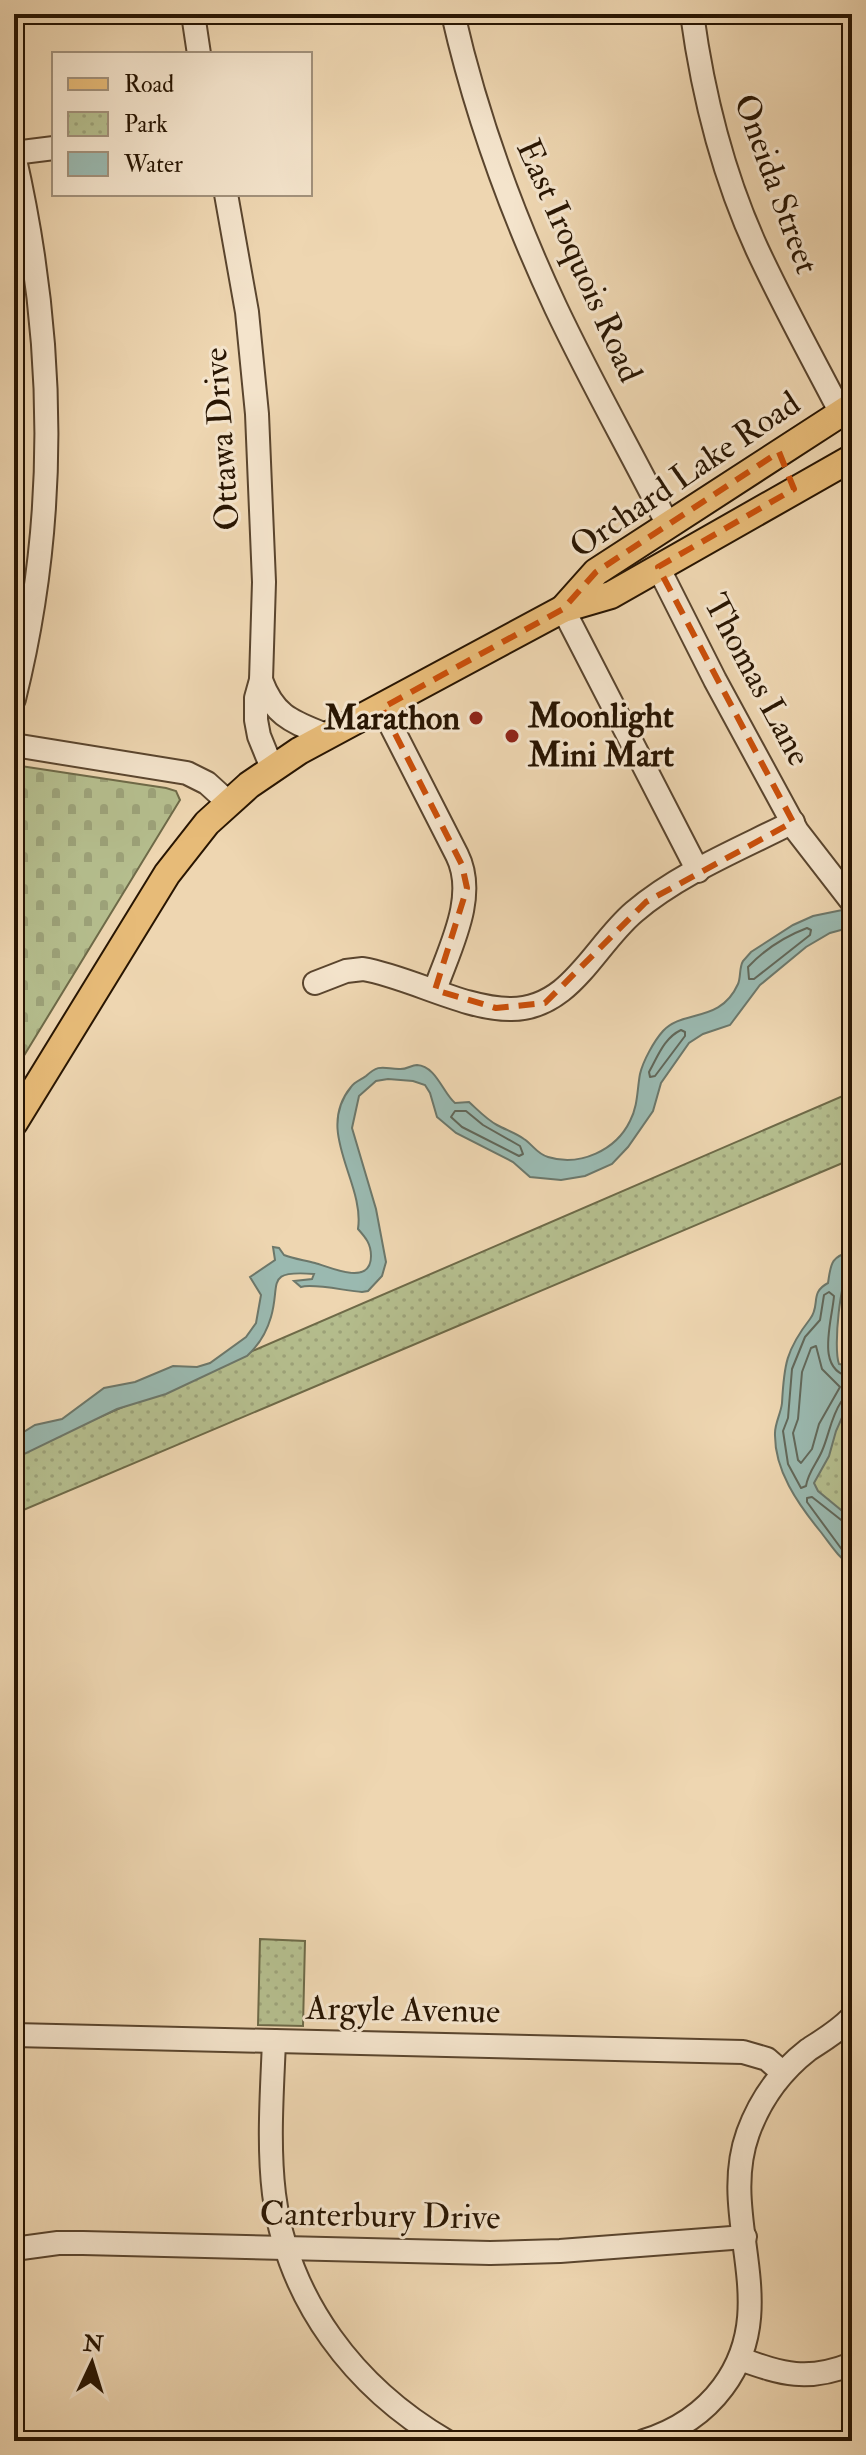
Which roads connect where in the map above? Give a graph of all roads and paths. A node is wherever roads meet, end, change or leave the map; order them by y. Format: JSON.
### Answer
{"nodes":[{"id":1,"x":193,"y":14,"type":"edge"},
{"id":2,"x":453,"y":14,"type":"edge"},
{"id":3,"x":692,"y":14,"type":"edge"},
{"id":4,"x":199,"y":52,"type":"edge"},
{"id":5,"x":52,"y":148,"type":"edge"},
{"id":6,"x":14,"y":154,"type":"edge"},
{"id":7,"x":226,"y":196,"type":"edge"},
{"id":8,"x":847,"y":410,"type":"edge"},
{"id":9,"x":779,"y":452,"type":"junction"},
{"id":10,"x":852,"y":458,"type":"edge"},
{"id":11,"x":794,"y":489,"type":"junction"},
{"id":12,"x":668,"y":525,"type":"junction"},
{"id":13,"x":658,"y":567,"type":"junction"},
{"id":14,"x":563,"y":609,"type":"junction"},
{"id":15,"x":261,"y":680,"type":"junction"},
{"id":16,"x":14,"y":699,"type":"edge"},
{"id":17,"x":382,"y":708,"type":"junction"},
{"id":18,"x":328,"y":736,"type":"junction"},
{"id":19,"x":14,"y":745,"type":"edge"},
{"id":20,"x":272,"y":768,"type":"junction"},
{"id":21,"x":229,"y":803,"type":"junction"},
{"id":22,"x":793,"y":822,"type":"junction"},
{"id":23,"x":698,"y":871,"type":"junction"},
{"id":24,"x":851,"y":901,"type":"edge"},
{"id":25,"x":315,"y":983,"type":"dead end"},
{"id":26,"x":435,"y":990,"type":"junction"},
{"id":27,"x":14,"y":1123,"type":"edge"},
{"id":28,"x":852,"y":2017,"type":"edge"},
{"id":29,"x":14,"y":2035,"type":"edge"},
{"id":30,"x":274,"y":2041,"type":"junction"},
{"id":31,"x":783,"y":2073,"type":"junction"},
{"id":32,"x":745,"y":2237,"type":"junction"},
{"id":33,"x":14,"y":2249,"type":"edge"},
{"id":34,"x":287,"y":2249,"type":"junction"},
{"id":35,"x":740,"y":2359,"type":"junction"},
{"id":36,"x":852,"y":2364,"type":"edge"},
{"id":37,"x":446,"y":2441,"type":"edge"},
{"id":38,"x":644,"y":2441,"type":"edge"}],
"edges":[{"from":1,"to":4,"type":"street"},
{"from":2,"to":12,"type":"street","name":"East Iroquois Road"},
{"from":3,"to":8,"type":"street","name":"Oneida Street"},
{"from":5,"to":6,"type":"street"},
{"from":6,"to":16,"type":"street"},
{"from":7,"to":15,"type":"street","name":"Ottawa Drive"},
{"from":8,"to":9,"type":"main road","name":"Orchard Lake Road"},
{"from":9,"to":11,"type":"main road"},
{"from":9,"to":12,"type":"main road","name":"Orchard Lake Road"},
{"from":10,"to":11,"type":"main road","name":"Orchard Lake Road"},
{"from":11,"to":13,"type":"main road","name":"Orchard Lake Road"},
{"from":12,"to":14,"type":"main road","name":"Orchard Lake Road"},
{"from":13,"to":14,"type":"main road","name":"Orchard Lake Road"},
{"from":13,"to":22,"type":"street","name":"Thomas Lane"},
{"from":14,"to":17,"type":"main road","name":"Orchard Lake Road"},
{"from":14,"to":23,"type":"street"},
{"from":15,"to":18,"type":"street"},
{"from":15,"to":20,"type":"street","name":"Ottawa Drive"},
{"from":17,"to":18,"type":"main road","name":"Orchard Lake Road"},
{"from":17,"to":26,"type":"street"},
{"from":18,"to":20,"type":"main road","name":"Orchard Lake Road"},
{"from":19,"to":21,"type":"street"},
{"from":20,"to":21,"type":"main road","name":"Orchard Lake Road"},
{"from":21,"to":27,"type":"main road","name":"Orchard Lake Road"},
{"from":22,"to":23,"type":"street"},
{"from":22,"to":24,"type":"street","name":"Thomas Lane"},
{"from":23,"to":26,"type":"street"},
{"from":25,"to":26,"type":"street"},
{"from":28,"to":31,"type":"street"},
{"from":29,"to":30,"type":"street","name":"Argyle Avenue"},
{"from":30,"to":31,"type":"street","name":"Argyle Avenue"},
{"from":30,"to":34,"type":"street"},
{"from":31,"to":32,"type":"street"},
{"from":32,"to":34,"type":"street","name":"Canterbury Drive"},
{"from":32,"to":35,"type":"street"},
{"from":33,"to":34,"type":"street","name":"Canterbury Drive"},
{"from":34,"to":37,"type":"street"},
{"from":35,"to":36,"type":"street"},
{"from":35,"to":38,"type":"street"}]}
